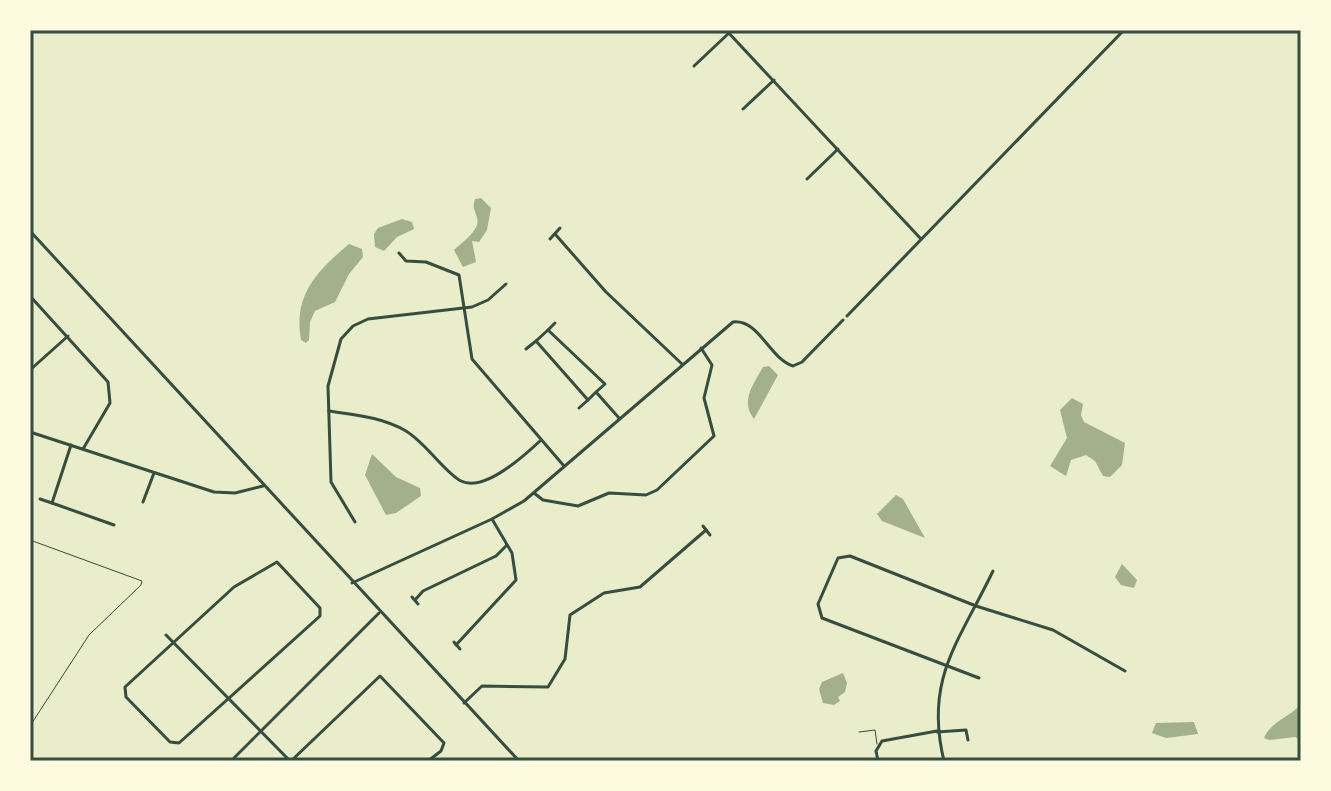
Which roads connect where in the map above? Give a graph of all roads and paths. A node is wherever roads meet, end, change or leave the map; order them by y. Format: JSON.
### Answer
{"nodes":[{"id":1,"x":1124,"y":30,"type":"edge"},
{"id":2,"x":728,"y":32,"type":"edge"},
{"id":3,"x":694,"y":66,"type":"dead end"},
{"id":4,"x":774,"y":80,"type":"junction"},
{"id":5,"x":743,"y":109,"type":"dead end"},
{"id":6,"x":838,"y":149,"type":"junction"},
{"id":7,"x":807,"y":179,"type":"dead end"},
{"id":8,"x":560,"y":228,"type":"dead end"},
{"id":9,"x":30,"y":231,"type":"edge"},
{"id":10,"x":555,"y":234,"type":"junction"},
{"id":11,"x":550,"y":239,"type":"dead end"},
{"id":12,"x":921,"y":239,"type":"junction"},
{"id":13,"x":399,"y":253,"type":"dead end"},
{"id":14,"x":506,"y":284,"type":"dead end"},
{"id":15,"x":30,"y":296,"type":"edge"},
{"id":16,"x":464,"y":308,"type":"junction"},
{"id":17,"x":555,"y":323,"type":"dead end"},
{"id":18,"x":548,"y":330,"type":"junction"},
{"id":19,"x":68,"y":336,"type":"junction"},
{"id":20,"x":536,"y":341,"type":"junction"},
{"id":21,"x":701,"y":348,"type":"junction"},
{"id":22,"x":526,"y":349,"type":"dead end"},
{"id":23,"x":682,"y":364,"type":"junction"},
{"id":24,"x":30,"y":370,"type":"edge"},
{"id":25,"x":596,"y":392,"type":"junction"},
{"id":26,"x":588,"y":400,"type":"junction"},
{"id":27,"x":579,"y":408,"type":"dead end"},
{"id":28,"x":329,"y":411,"type":"junction"},
{"id":29,"x":619,"y":418,"type":"junction"},
{"id":30,"x":30,"y":432,"type":"edge"},
{"id":31,"x":541,"y":440,"type":"junction"},
{"id":32,"x":71,"y":445,"type":"junction"},
{"id":33,"x":83,"y":449,"type":"junction"},
{"id":34,"x":564,"y":466,"type":"junction"},
{"id":35,"x":154,"y":473,"type":"junction"},
{"id":36,"x":263,"y":486,"type":"junction"},
{"id":37,"x":534,"y":493,"type":"junction"},
{"id":38,"x":40,"y":499,"type":"dead end"},
{"id":39,"x":143,"y":502,"type":"dead end"},
{"id":40,"x":52,"y":503,"type":"junction"},
{"id":41,"x":492,"y":519,"type":"junction"},
{"id":42,"x":355,"y":522,"type":"dead end"},
{"id":43,"x":114,"y":525,"type":"dead end"},
{"id":44,"x":703,"y":526,"type":"dead end"},
{"id":45,"x":30,"y":540,"type":"edge"},
{"id":46,"x":507,"y":545,"type":"junction"},
{"id":47,"x":993,"y":571,"type":"dead end"},
{"id":48,"x":352,"y":583,"type":"junction"},
{"id":49,"x":415,"y":600,"type":"dead end"},
{"id":50,"x":976,"y":606,"type":"junction"},
{"id":51,"x":379,"y":613,"type":"junction"},
{"id":52,"x":166,"y":635,"type":"dead end"},
{"id":53,"x":173,"y":642,"type":"junction"},
{"id":54,"x":457,"y":645,"type":"dead end"},
{"id":55,"x":946,"y":667,"type":"junction"},
{"id":56,"x":1125,"y":671,"type":"dead end"},
{"id":57,"x":979,"y":678,"type":"dead end"},
{"id":58,"x":228,"y":698,"type":"junction"},
{"id":59,"x":464,"y":703,"type":"junction"},
{"id":60,"x":30,"y":726,"type":"edge"},
{"id":61,"x":261,"y":731,"type":"junction"},
{"id":62,"x":859,"y":732,"type":"dead end"},
{"id":63,"x":937,"y":732,"type":"junction"},
{"id":64,"x":968,"y":740,"type":"dead end"},
{"id":65,"x":877,"y":744,"type":"junction"},
{"id":66,"x":517,"y":759,"type":"edge"},
{"id":67,"x":231,"y":761,"type":"edge"},
{"id":68,"x":290,"y":761,"type":"edge"},
{"id":69,"x":428,"y":761,"type":"edge"},
{"id":70,"x":507,"y":761,"type":"edge"},
{"id":71,"x":878,"y":761,"type":"edge"},
{"id":72,"x":944,"y":761,"type":"edge"}],
"edges":[{"from":1,"to":12,"type":"street"},
{"from":2,"to":3,"type":"street"},
{"from":2,"to":4,"type":"street"},
{"from":4,"to":5,"type":"street"},
{"from":4,"to":6,"type":"street"},
{"from":6,"to":7,"type":"street"},
{"from":6,"to":12,"type":"street"},
{"from":8,"to":10,"type":"street"},
{"from":9,"to":36,"type":"street"},
{"from":10,"to":11,"type":"street"},
{"from":10,"to":23,"type":"street"},
{"from":12,"to":21,"type":"street"},
{"from":13,"to":16,"type":"street"},
{"from":14,"to":16,"type":"street"},
{"from":15,"to":19,"type":"street"},
{"from":16,"to":28,"type":"street"},
{"from":16,"to":31,"type":"street"},
{"from":17,"to":18,"type":"street"},
{"from":18,"to":20,"type":"street"},
{"from":18,"to":25,"type":"street"},
{"from":19,"to":24,"type":"street"},
{"from":19,"to":33,"type":"street"},
{"from":20,"to":22,"type":"street"},
{"from":20,"to":26,"type":"street"},
{"from":21,"to":23,"type":"street"},
{"from":21,"to":37,"type":"street"},
{"from":23,"to":29,"type":"street"},
{"from":25,"to":26,"type":"street"},
{"from":25,"to":29,"type":"street"},
{"from":26,"to":27,"type":"street"},
{"from":28,"to":31,"type":"street"},
{"from":28,"to":42,"type":"street"},
{"from":29,"to":34,"type":"street"},
{"from":30,"to":32,"type":"street"},
{"from":31,"to":34,"type":"street"},
{"from":32,"to":33,"type":"street"},
{"from":32,"to":40,"type":"street"},
{"from":33,"to":35,"type":"street"},
{"from":34,"to":37,"type":"street"},
{"from":35,"to":36,"type":"street"},
{"from":35,"to":39,"type":"street"},
{"from":36,"to":48,"type":"street"},
{"from":37,"to":41,"type":"street"},
{"from":38,"to":40,"type":"street"},
{"from":40,"to":43,"type":"street"},
{"from":41,"to":46,"type":"street"},
{"from":41,"to":48,"type":"street"},
{"from":44,"to":59,"type":"street"},
{"from":45,"to":60,"type":"path"},
{"from":46,"to":49,"type":"street"},
{"from":46,"to":54,"type":"street"},
{"from":47,"to":50,"type":"street"},
{"from":48,"to":51,"type":"street"},
{"from":50,"to":55,"type":"street"},
{"from":50,"to":55,"type":"street"},
{"from":50,"to":56,"type":"street"},
{"from":51,"to":59,"type":"street"},
{"from":51,"to":61,"type":"street"},
{"from":52,"to":53,"type":"street"},
{"from":53,"to":58,"type":"street"},
{"from":53,"to":58,"type":"street"},
{"from":53,"to":58,"type":"street"},
{"from":55,"to":57,"type":"street"},
{"from":55,"to":63,"type":"street"},
{"from":58,"to":61,"type":"street"},
{"from":59,"to":66,"type":"street"},
{"from":61,"to":67,"type":"street"},
{"from":61,"to":68,"type":"street"},
{"from":62,"to":65,"type":"lane"},
{"from":63,"to":64,"type":"street"},
{"from":63,"to":65,"type":"street"},
{"from":63,"to":72,"type":"street"},
{"from":65,"to":71,"type":"street"},
{"from":66,"to":70,"type":"lane"},
{"from":68,"to":69,"type":"street"}]}
